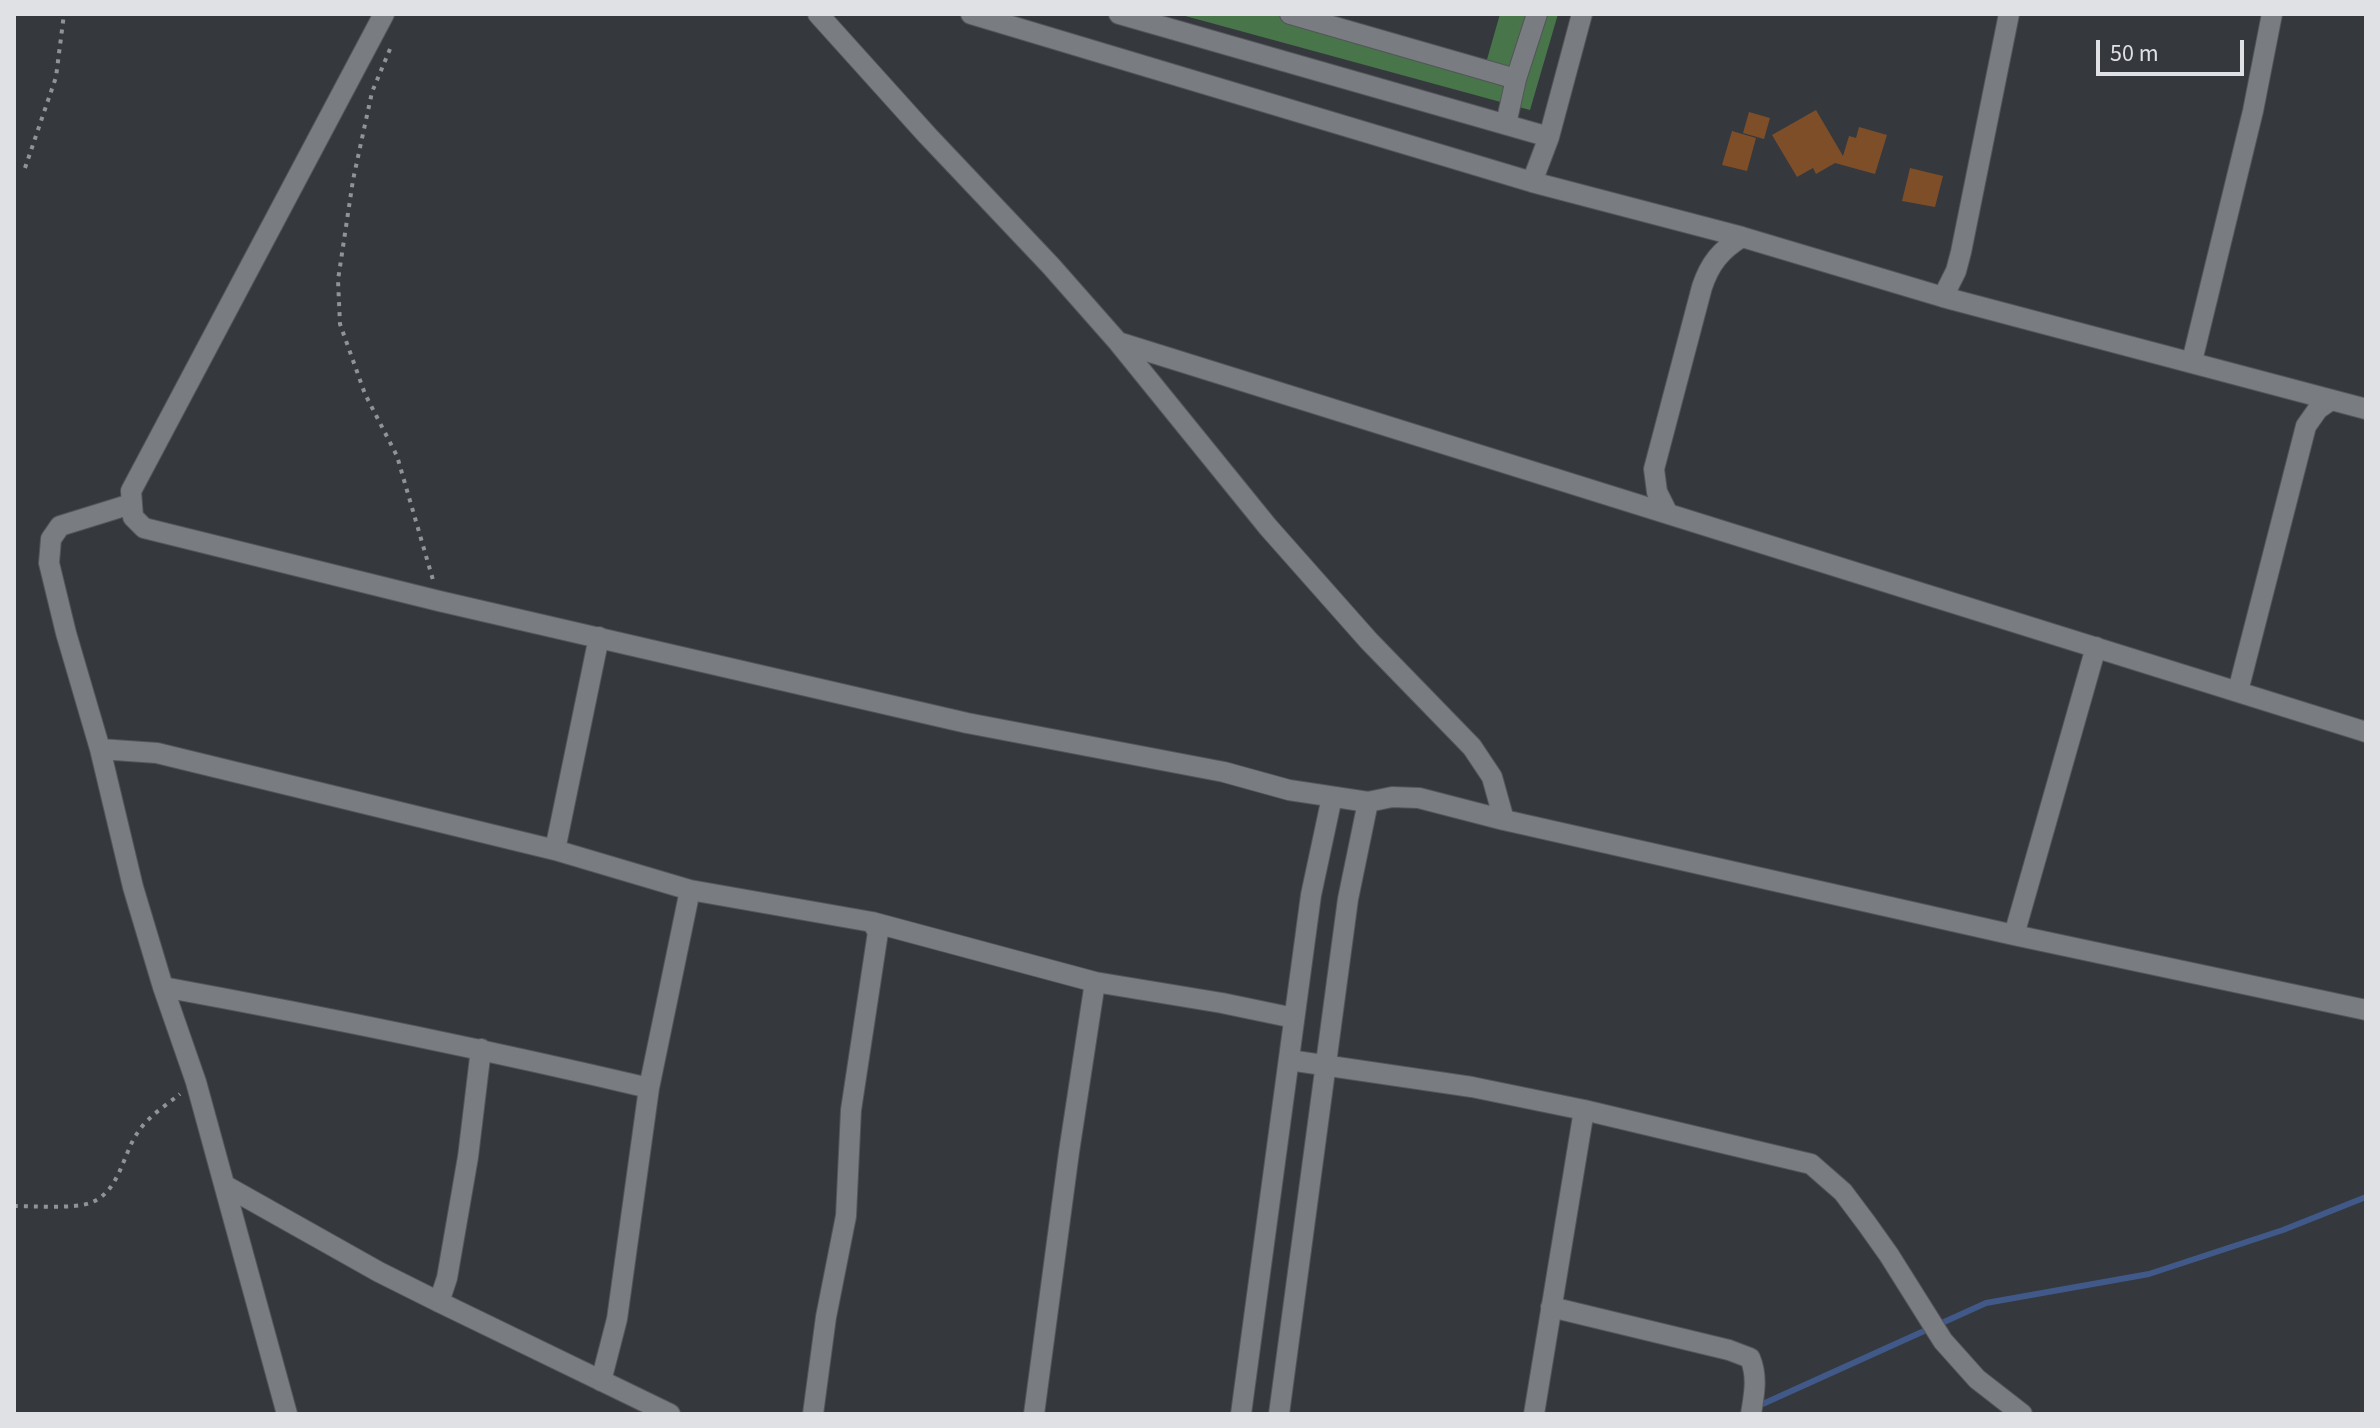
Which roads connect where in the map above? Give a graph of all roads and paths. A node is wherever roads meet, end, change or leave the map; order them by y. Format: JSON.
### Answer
{"nodes":[{"id":1,"x":64,"y":14,"type":"edge"},
{"id":2,"x":384,"y":14,"type":"edge"},
{"id":3,"x":818,"y":14,"type":"edge"},
{"id":4,"x":1119,"y":14,"type":"edge"},
{"id":5,"x":1290,"y":14,"type":"edge"},
{"id":6,"x":1537,"y":14,"type":"edge"},
{"id":7,"x":1582,"y":14,"type":"edge"},
{"id":8,"x":2009,"y":14,"type":"edge"},
{"id":9,"x":2272,"y":14,"type":"edge"},
{"id":10,"x":980,"y":15,"type":"edge"},
{"id":11,"x":390,"y":49,"type":"dead end"},
{"id":12,"x":1516,"y":79,"type":"junction"},
{"id":13,"x":1506,"y":124,"type":"junction"},
{"id":14,"x":1549,"y":137,"type":"junction"},
{"id":15,"x":25,"y":168,"type":"dead end"},
{"id":16,"x":1532,"y":182,"type":"junction"},
{"id":17,"x":1742,"y":237,"type":"junction"},
{"id":18,"x":1943,"y":297,"type":"junction"},
{"id":19,"x":1118,"y":342,"type":"junction"},
{"id":20,"x":2192,"y":361,"type":"junction"},
{"id":21,"x":2331,"y":400,"type":"junction"},
{"id":22,"x":2366,"y":409,"type":"edge"},
{"id":23,"x":1654,"y":469,"type":"junction"},
{"id":24,"x":1614,"y":496,"type":"junction"},
{"id":25,"x":131,"y":504,"type":"junction"},
{"id":26,"x":1667,"y":512,"type":"junction"},
{"id":27,"x":439,"y":601,"type":"junction"},
{"id":28,"x":599,"y":637,"type":"junction"},
{"id":29,"x":2096,"y":647,"type":"junction"},
{"id":30,"x":2238,"y":691,"type":"junction"},
{"id":31,"x":2366,"y":732,"type":"edge"},
{"id":32,"x":100,"y":749,"type":"junction"},
{"id":33,"x":1332,"y":797,"type":"junction"},
{"id":34,"x":1368,"y":802,"type":"junction"},
{"id":35,"x":1504,"y":820,"type":"junction"},
{"id":36,"x":555,"y":850,"type":"junction"},
{"id":37,"x":690,"y":890,"type":"junction"},
{"id":38,"x":872,"y":922,"type":"junction"},
{"id":39,"x":2014,"y":935,"type":"junction"},
{"id":40,"x":1095,"y":982,"type":"junction"},
{"id":41,"x":163,"y":987,"type":"junction"},
{"id":42,"x":2366,"y":1010,"type":"edge"},
{"id":43,"x":1294,"y":1018,"type":"junction"},
{"id":44,"x":481,"y":1049,"type":"junction"},
{"id":45,"x":1289,"y":1060,"type":"junction"},
{"id":46,"x":1327,"y":1065,"type":"junction"},
{"id":47,"x":196,"y":1082,"type":"junction"},
{"id":48,"x":649,"y":1088,"type":"junction"},
{"id":49,"x":1584,"y":1110,"type":"junction"},
{"id":50,"x":226,"y":1186,"type":"junction"},
{"id":51,"x":14,"y":1206,"type":"edge"},
{"id":52,"x":439,"y":1302,"type":"junction"},
{"id":53,"x":1551,"y":1307,"type":"junction"},
{"id":54,"x":601,"y":1381,"type":"junction"},
{"id":55,"x":287,"y":1414,"type":"edge"},
{"id":56,"x":670,"y":1414,"type":"edge"},
{"id":57,"x":813,"y":1414,"type":"edge"},
{"id":58,"x":1034,"y":1414,"type":"edge"},
{"id":59,"x":1241,"y":1414,"type":"edge"},
{"id":60,"x":1279,"y":1414,"type":"edge"},
{"id":61,"x":1534,"y":1414,"type":"edge"},
{"id":62,"x":1751,"y":1414,"type":"edge"},
{"id":63,"x":2022,"y":1414,"type":"edge"}],
"edges":[{"from":1,"to":15,"type":"path"},
{"from":2,"to":25,"type":"street"},
{"from":3,"to":19,"type":"street"},
{"from":4,"to":13,"type":"street"},
{"from":5,"to":12,"type":"street"},
{"from":6,"to":12,"type":"street"},
{"from":7,"to":14,"type":"street"},
{"from":8,"to":18,"type":"street"},
{"from":9,"to":20,"type":"street"},
{"from":10,"to":16,"type":"street"},
{"from":11,"to":27,"type":"path"},
{"from":12,"to":13,"type":"street"},
{"from":13,"to":14,"type":"street"},
{"from":14,"to":16,"type":"street"},
{"from":16,"to":17,"type":"street"},
{"from":17,"to":18,"type":"street"},
{"from":17,"to":23,"type":"street"},
{"from":18,"to":20,"type":"street"},
{"from":19,"to":24,"type":"street"},
{"from":19,"to":35,"type":"street"},
{"from":20,"to":21,"type":"street"},
{"from":21,"to":22,"type":"street"},
{"from":21,"to":30,"type":"street"},
{"from":23,"to":24,"type":"street"},
{"from":23,"to":26,"type":"street"},
{"from":24,"to":26,"type":"street"},
{"from":25,"to":27,"type":"street"},
{"from":25,"to":32,"type":"street"},
{"from":26,"to":29,"type":"street"},
{"from":27,"to":28,"type":"street"},
{"from":28,"to":33,"type":"street"},
{"from":28,"to":36,"type":"street"},
{"from":29,"to":30,"type":"street"},
{"from":29,"to":39,"type":"street"},
{"from":30,"to":31,"type":"street"},
{"from":32,"to":36,"type":"street"},
{"from":32,"to":41,"type":"street"},
{"from":33,"to":34,"type":"street"},
{"from":33,"to":43,"type":"street"},
{"from":34,"to":35,"type":"street"},
{"from":34,"to":46,"type":"street"},
{"from":35,"to":39,"type":"street"},
{"from":36,"to":37,"type":"street"},
{"from":37,"to":38,"type":"street"},
{"from":37,"to":48,"type":"street"},
{"from":38,"to":40,"type":"street"},
{"from":38,"to":57,"type":"street"},
{"from":39,"to":42,"type":"street"},
{"from":40,"to":43,"type":"street"},
{"from":40,"to":58,"type":"street"},
{"from":41,"to":44,"type":"street"},
{"from":41,"to":47,"type":"street"},
{"from":43,"to":45,"type":"street"},
{"from":44,"to":48,"type":"street"},
{"from":44,"to":52,"type":"street"},
{"from":45,"to":46,"type":"street"},
{"from":45,"to":59,"type":"street"},
{"from":46,"to":49,"type":"street"},
{"from":46,"to":60,"type":"street"},
{"from":47,"to":50,"type":"street"},
{"from":47,"to":51,"type":"path"},
{"from":48,"to":54,"type":"street"},
{"from":49,"to":53,"type":"street"},
{"from":49,"to":63,"type":"street"},
{"from":50,"to":52,"type":"street"},
{"from":50,"to":55,"type":"street"},
{"from":52,"to":54,"type":"street"},
{"from":53,"to":61,"type":"street"},
{"from":53,"to":62,"type":"street"},
{"from":54,"to":56,"type":"street"}]}
